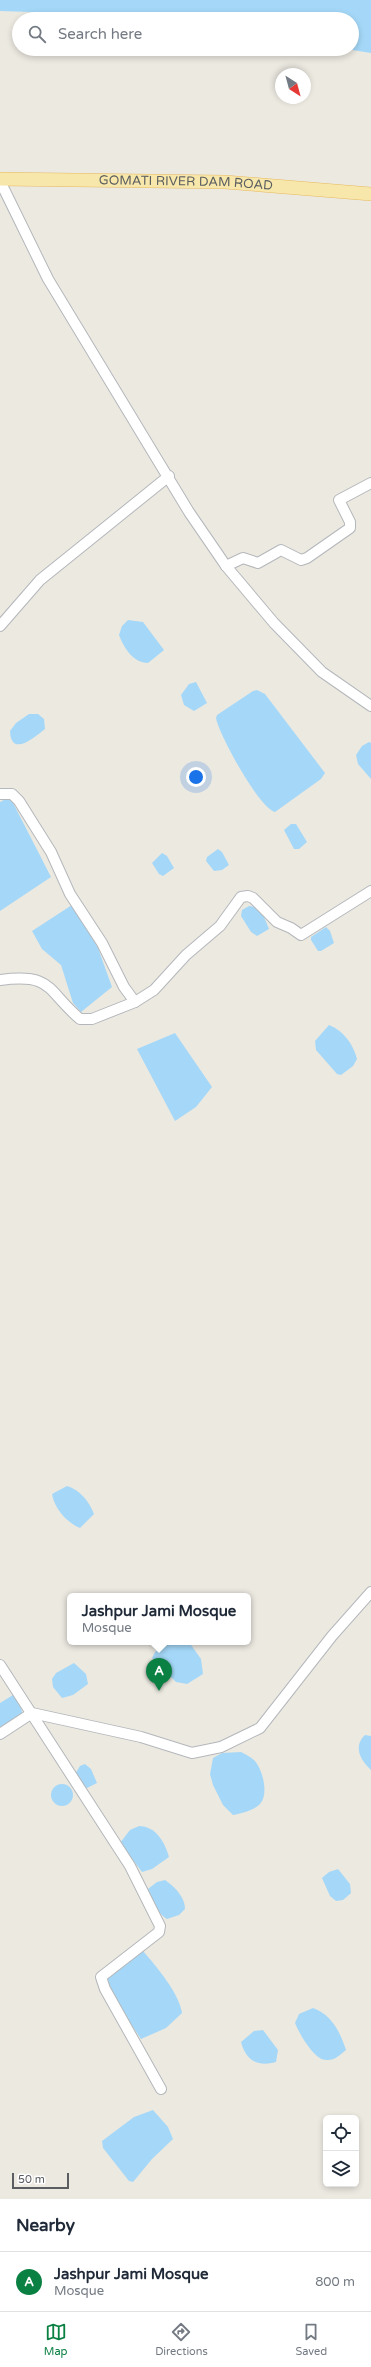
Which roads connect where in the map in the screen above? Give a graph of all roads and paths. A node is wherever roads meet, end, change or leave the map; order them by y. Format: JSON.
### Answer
{"nodes":[{"id":1,"x":0,"y":180,"type":"edge"},
{"id":2,"x":371,"y":194,"type":"edge"},
{"id":3,"x":169,"y":476,"type":"junction"},
{"id":4,"x":371,"y":483,"type":"edge"},
{"id":5,"x":226,"y":566,"type":"junction"},
{"id":6,"x":0,"y":626,"type":"edge"},
{"id":7,"x":371,"y":706,"type":"edge"},
{"id":8,"x":0,"y":794,"type":"edge"},
{"id":9,"x":371,"y":890,"type":"edge"},
{"id":10,"x":0,"y":980,"type":"edge"},
{"id":11,"x":135,"y":1002,"type":"junction"},
{"id":12,"x":371,"y":1592,"type":"edge"},
{"id":13,"x":0,"y":1664,"type":"edge"},
{"id":14,"x":32,"y":1713,"type":"junction"},
{"id":15,"x":0,"y":1734,"type":"edge"},
{"id":16,"x":161,"y":2089,"type":"dead end"}],
"edges":[{"from":1,"to":2,"type":"main road","name":"GOMATI RIVER DAM ROAD"},
{"from":1,"to":3,"type":"street"},
{"from":3,"to":5,"type":"street"},
{"from":3,"to":6,"type":"street"},
{"from":4,"to":5,"type":"street"},
{"from":5,"to":7,"type":"street"},
{"from":8,"to":11,"type":"street"},
{"from":9,"to":11,"type":"street"},
{"from":10,"to":11,"type":"street"},
{"from":12,"to":14,"type":"street"},
{"from":13,"to":14,"type":"street"},
{"from":14,"to":15,"type":"street"},
{"from":14,"to":16,"type":"street"}]}
